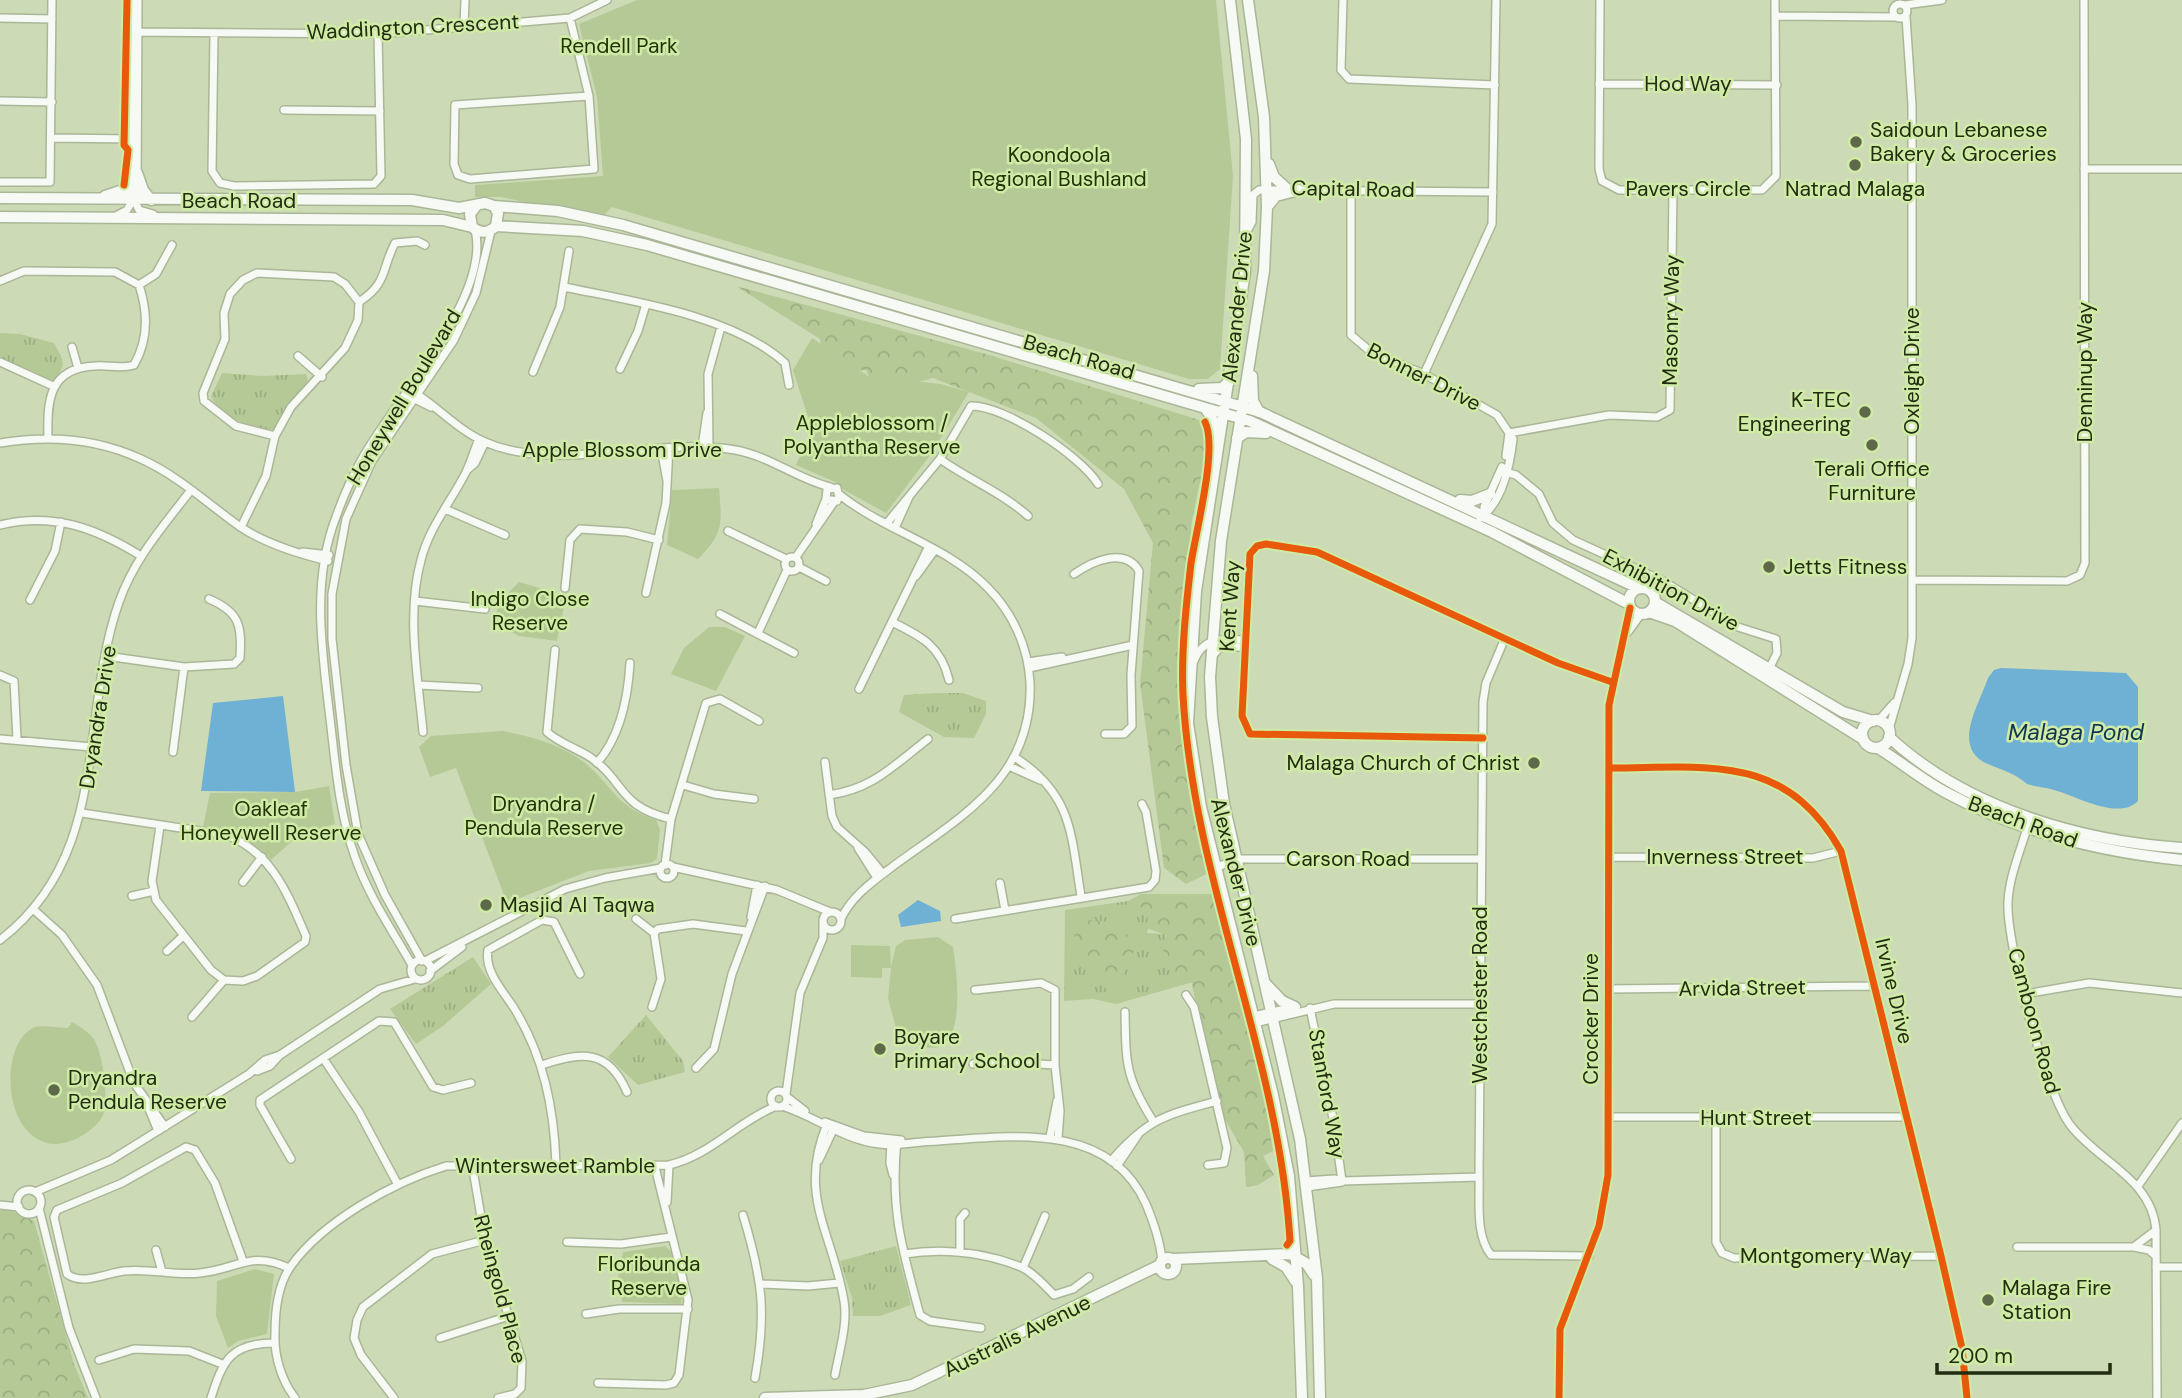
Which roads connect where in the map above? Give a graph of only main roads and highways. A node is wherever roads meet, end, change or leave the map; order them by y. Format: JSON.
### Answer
{"nodes":[{"id":1,"x":1230,"y":0,"type":"edge"},
{"id":2,"x":1248,"y":0,"type":"edge"},
{"id":3,"x":1265,"y":150,"type":"junction"},
{"id":4,"x":1286,"y":188,"type":"road end"},
{"id":5,"x":1299,"y":190,"type":"road end"},
{"id":6,"x":0,"y":198,"type":"edge"},
{"id":7,"x":90,"y":199,"type":"junction"},
{"id":8,"x":151,"y":200,"type":"junction"},
{"id":9,"x":476,"y":206,"type":"junction"},
{"id":10,"x":494,"y":206,"type":"junction"},
{"id":11,"x":1267,"y":207,"type":"junction"},
{"id":12,"x":0,"y":218,"type":"edge"},
{"id":13,"x":473,"y":228,"type":"junction"},
{"id":14,"x":494,"y":229,"type":"junction"},
{"id":15,"x":1255,"y":335,"type":"junction"},
{"id":16,"x":1154,"y":379,"type":"junction"},
{"id":17,"x":1229,"y":382,"type":"junction"},
{"id":18,"x":1226,"y":402,"type":"junction"},
{"id":19,"x":1204,"y":407,"type":"junction"},
{"id":20,"x":1243,"y":407,"type":"junction"},
{"id":21,"x":1259,"y":412,"type":"junction"},
{"id":22,"x":1225,"y":413,"type":"junction"},
{"id":23,"x":1241,"y":419,"type":"junction"},
{"id":24,"x":1237,"y":438,"type":"junction"},
{"id":25,"x":1310,"y":446,"type":"junction"},
{"id":26,"x":1349,"y":452,"type":"junction"},
{"id":27,"x":1374,"y":476,"type":"junction"},
{"id":28,"x":1212,"y":493,"type":"junction"},
{"id":29,"x":1436,"y":493,"type":"junction"},
{"id":30,"x":1490,"y":494,"type":"road end"},
{"id":31,"x":1638,"y":588,"type":"junction"},
{"id":32,"x":1655,"y":602,"type":"junction"},
{"id":33,"x":1630,"y":606,"type":"junction"},
{"id":34,"x":1645,"y":613,"type":"junction"},
{"id":35,"x":1876,"y":721,"type":"junction"},
{"id":36,"x":1889,"y":733,"type":"junction"},
{"id":37,"x":1863,"y":739,"type":"junction"},
{"id":38,"x":1878,"y":748,"type":"junction"},
{"id":39,"x":2029,"y":823,"type":"junction"},
{"id":40,"x":2182,"y":848,"type":"edge"},
{"id":41,"x":2182,"y":860,"type":"edge"},
{"id":42,"x":1263,"y":980,"type":"junction"},
{"id":43,"x":1302,"y":1008,"type":"road end"},
{"id":44,"x":1312,"y":1235,"type":"junction"},
{"id":45,"x":1254,"y":1256,"type":"junction"},
{"id":46,"x":1296,"y":1256,"type":"junction"},
{"id":47,"x":1272,"y":1259,"type":"junction"},
{"id":48,"x":1317,"y":1278,"type":"junction"},
{"id":49,"x":1298,"y":1286,"type":"junction"},
{"id":50,"x":765,"y":1398,"type":"edge"},
{"id":51,"x":1302,"y":1398,"type":"edge"},
{"id":52,"x":1320,"y":1398,"type":"edge"}],
"edges":[{"from":1,"to":17,"type":"main road","name":"Alexander Drive"},
{"from":2,"to":3,"type":"main road","name":"Alexander Drive"},
{"from":3,"to":4,"type":"main road"},
{"from":3,"to":11,"type":"main road","name":"Alexander Drive"},
{"from":5,"to":11,"type":"main road"},
{"from":6,"to":7,"type":"main road","name":"Beach Road"},
{"from":7,"to":8,"type":"main road","name":"Beach Road"},
{"from":7,"to":8,"type":"main road"},
{"from":8,"to":9,"type":"main road","name":"Beach Road"},
{"from":9,"to":10,"type":"main road"},
{"from":9,"to":13,"type":"main road"},
{"from":10,"to":14,"type":"main road"},
{"from":10,"to":16,"type":"main road","name":"Beach Road"},
{"from":11,"to":15,"type":"main road","name":"Alexander Drive"},
{"from":12,"to":13,"type":"main road","name":"Beach Road"},
{"from":13,"to":14,"type":"main road"},
{"from":14,"to":19,"type":"main road","name":"Beach Road"},
{"from":15,"to":20,"type":"main road","name":"Alexander Drive"},
{"from":15,"to":21,"type":"main road"},
{"from":16,"to":17,"type":"main road"},
{"from":16,"to":18,"type":"main road","name":"Beach Road"},
{"from":17,"to":18,"type":"main road","name":"Alexander Drive"},
{"from":18,"to":20,"type":"main road","name":"Beach Road"},
{"from":18,"to":22,"type":"main road","name":"Alexander Drive"},
{"from":19,"to":22,"type":"main road","name":"Beach Road"},
{"from":19,"to":28,"type":"main road"},
{"from":20,"to":21,"type":"main road","name":"Beach Road"},
{"from":20,"to":23,"type":"main road","name":"Alexander Drive"},
{"from":21,"to":26,"type":"main road","name":"Beach Road"},
{"from":22,"to":23,"type":"main road","name":"Beach Road"},
{"from":22,"to":28,"type":"main road","name":"Alexander Drive"},
{"from":23,"to":24,"type":"main road","name":"Alexander Drive"},
{"from":23,"to":25,"type":"main road","name":"Beach Road"},
{"from":24,"to":25,"type":"main road"},
{"from":24,"to":42,"type":"main road","name":"Alexander Drive"},
{"from":25,"to":27,"type":"main road","name":"Beach Road"},
{"from":26,"to":27,"type":"main road"},
{"from":26,"to":29,"type":"main road","name":"Beach Road"},
{"from":27,"to":33,"type":"main road","name":"Beach Road"},
{"from":28,"to":46,"type":"main road","name":"Alexander Drive"},
{"from":29,"to":30,"type":"main road"},
{"from":29,"to":31,"type":"main road","name":"Beach Road"},
{"from":31,"to":32,"type":"main road"},
{"from":31,"to":33,"type":"main road"},
{"from":32,"to":34,"type":"main road"},
{"from":32,"to":35,"type":"main road"},
{"from":33,"to":34,"type":"main road"},
{"from":34,"to":37,"type":"main road"},
{"from":35,"to":36,"type":"main road"},
{"from":35,"to":37,"type":"main road"},
{"from":36,"to":38,"type":"main road"},
{"from":36,"to":39,"type":"main road","name":"Beach Road"},
{"from":37,"to":38,"type":"main road"},
{"from":38,"to":39,"type":"main road","name":"Beach Road"},
{"from":39,"to":40,"type":"main road","name":"Beach Road"},
{"from":39,"to":41,"type":"main road","name":"Beach Road"},
{"from":42,"to":43,"type":"main road"},
{"from":42,"to":44,"type":"main road","name":"Alexander Drive"},
{"from":44,"to":46,"type":"main road"},
{"from":44,"to":48,"type":"main road","name":"Alexander Drive"},
{"from":45,"to":46,"type":"main road"},
{"from":45,"to":47,"type":"main road"},
{"from":45,"to":50,"type":"main road","name":"Australis Avenue"},
{"from":46,"to":47,"type":"main road"},
{"from":46,"to":48,"type":"main road"},
{"from":46,"to":49,"type":"main road","name":"Alexander Drive"},
{"from":47,"to":49,"type":"main road"},
{"from":48,"to":52,"type":"main road","name":"Alexander Drive"},
{"from":49,"to":51,"type":"main road","name":"Alexander Drive"}]}
